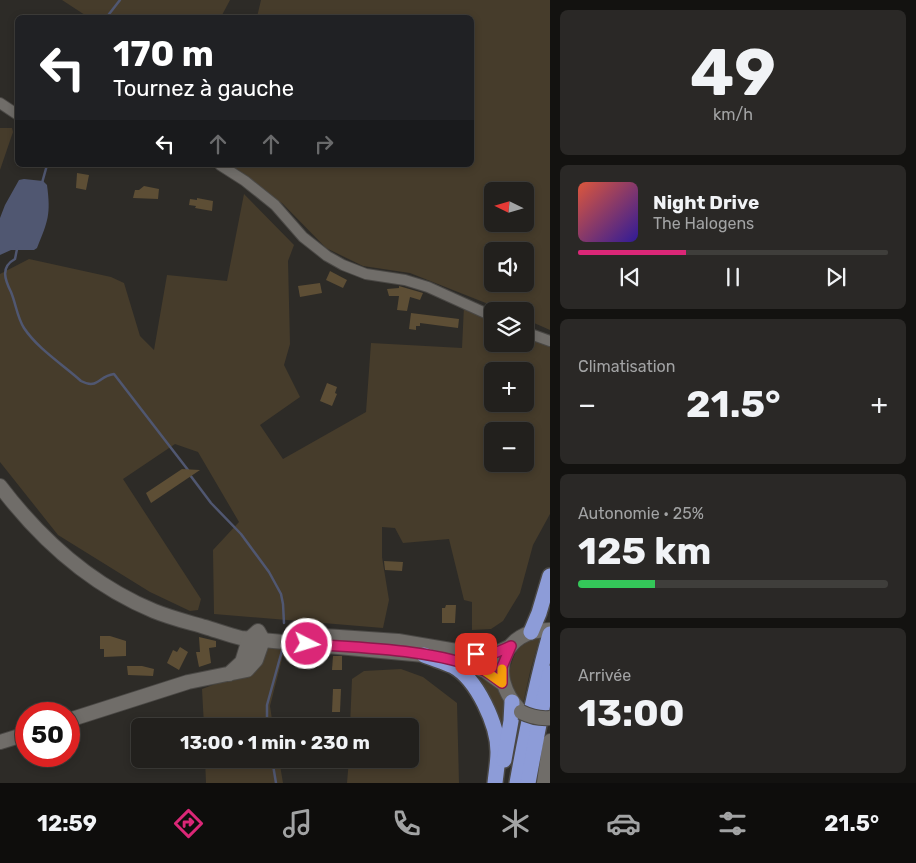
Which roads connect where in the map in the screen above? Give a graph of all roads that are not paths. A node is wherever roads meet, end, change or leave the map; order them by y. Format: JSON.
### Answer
{"nodes":[{"id":1,"x":0,"y":103,"type":"edge"},
{"id":2,"x":15,"y":113,"type":"edge"},
{"id":3,"x":223,"y":167,"type":"edge"},
{"id":4,"x":484,"y":312,"type":"edge"},
{"id":5,"x":534,"y":336,"type":"edge"},
{"id":6,"x":550,"y":342,"type":"edge"},
{"id":7,"x":0,"y":486,"type":"edge"},
{"id":8,"x":550,"y":576,"type":"edge"},
{"id":9,"x":543,"y":631,"type":"edge"},
{"id":10,"x":256,"y":637,"type":"junction"},
{"id":11,"x":511,"y":646,"type":"junction"},
{"id":12,"x":424,"y":655,"type":"junction"},
{"id":13,"x":550,"y":673,"type":"edge"},
{"id":14,"x":502,"y":683,"type":"junction"},
{"id":15,"x":517,"y":707,"type":"junction"},
{"id":16,"x":80,"y":716,"type":"edge"},
{"id":17,"x":550,"y":718,"type":"edge"},
{"id":18,"x":15,"y":737,"type":"edge"},
{"id":19,"x":550,"y":741,"type":"edge"},
{"id":20,"x":0,"y":742,"type":"edge"},
{"id":21,"x":495,"y":783,"type":"edge"},
{"id":22,"x":499,"y":783,"type":"edge"},
{"id":23,"x":517,"y":783,"type":"edge"},
{"id":24,"x":528,"y":783,"type":"edge"},
{"id":25,"x":544,"y":783,"type":"edge"}],
"edges":[{"from":1,"to":2,"type":"street"},
{"from":3,"to":4,"type":"street"},
{"from":5,"to":6,"type":"street"},
{"from":7,"to":10,"type":"main road"},
{"from":8,"to":9,"type":"highway"},
{"from":9,"to":11,"type":"main road"},
{"from":9,"to":23,"type":"highway"},
{"from":10,"to":11,"type":"main road"},
{"from":10,"to":12,"type":"main road"},
{"from":10,"to":16,"type":"main road"},
{"from":11,"to":14,"type":"main road"},
{"from":12,"to":14,"type":"main road"},
{"from":12,"to":21,"type":"highway"},
{"from":13,"to":24,"type":"highway"},
{"from":14,"to":15,"type":"main road"},
{"from":15,"to":17,"type":"main road","bridge":true},
{"from":15,"to":22,"type":"highway"},
{"from":18,"to":20,"type":"main road"},
{"from":19,"to":25,"type":"main road"}]}
